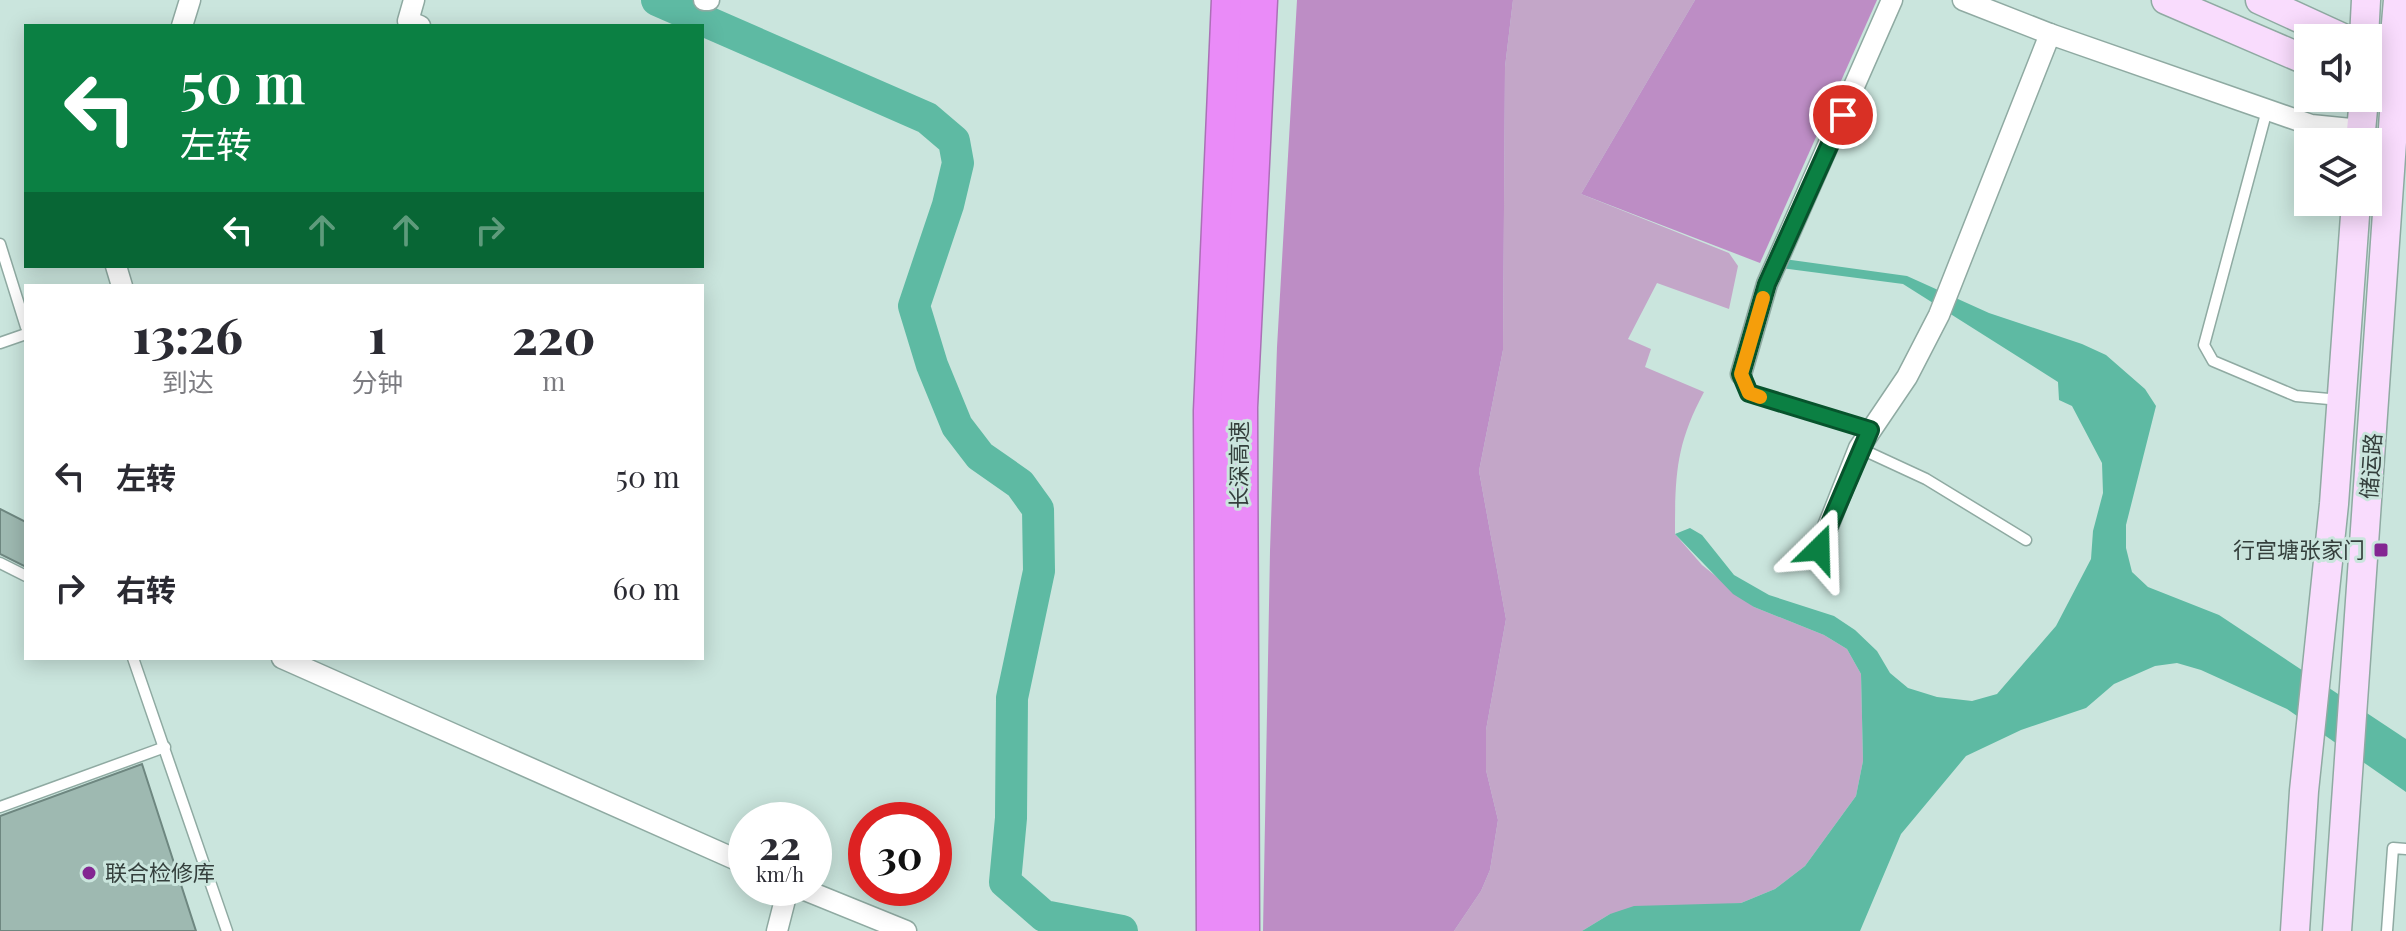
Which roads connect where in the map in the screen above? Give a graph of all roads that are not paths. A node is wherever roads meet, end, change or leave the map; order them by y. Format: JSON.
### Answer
{"nodes":[{"id":1,"x":190,"y":0,"type":"edge"},
{"id":2,"x":414,"y":0,"type":"edge"},
{"id":3,"x":1230,"y":0,"type":"edge"},
{"id":4,"x":1259,"y":0,"type":"edge"},
{"id":5,"x":1892,"y":0,"type":"edge"},
{"id":6,"x":1963,"y":0,"type":"edge"},
{"id":7,"x":2166,"y":0,"type":"edge"},
{"id":8,"x":2260,"y":0,"type":"edge"},
{"id":9,"x":2366,"y":0,"type":"edge"},
{"id":10,"x":2398,"y":0,"type":"edge"},
{"id":11,"x":183,"y":24,"type":"edge"},
{"id":12,"x":415,"y":24,"type":"edge"},
{"id":13,"x":2312,"y":24,"type":"edge"},
{"id":14,"x":2365,"y":24,"type":"edge"},
{"id":15,"x":2050,"y":34,"type":"junction"},
{"id":16,"x":2294,"y":55,"type":"edge"},
{"id":17,"x":2389,"y":57,"type":"edge"},
{"id":18,"x":2382,"y":93,"type":"edge"},
{"id":19,"x":2401,"y":101,"type":"edge"},
{"id":20,"x":2267,"y":110,"type":"junction"},
{"id":21,"x":2325,"y":128,"type":"edge"},
{"id":22,"x":2355,"y":216,"type":"edge"},
{"id":23,"x":0,"y":244,"type":"edge"},
{"id":24,"x":24,"y":321,"type":"edge"},
{"id":25,"x":24,"y":335,"type":"edge"},
{"id":26,"x":0,"y":343,"type":"edge"},
{"id":27,"x":1741,"y":374,"type":"joint"},
{"id":28,"x":2342,"y":400,"type":"junction"},
{"id":29,"x":1870,"y":430,"type":"junction"},
{"id":30,"x":1859,"y":448,"type":"junction"},
{"id":31,"x":2026,"y":540,"type":"dead end"},
{"id":32,"x":1819,"y":549,"type":"dead end"},
{"id":33,"x":0,"y":563,"type":"edge"},
{"id":34,"x":24,"y":575,"type":"edge"},
{"id":35,"x":134,"y":660,"type":"edge"},
{"id":36,"x":287,"y":660,"type":"edge"},
{"id":37,"x":165,"y":747,"type":"junction"},
{"id":38,"x":0,"y":807,"type":"edge"},
{"id":39,"x":2406,"y":849,"type":"edge"},
{"id":40,"x":728,"y":856,"type":"edge"},
{"id":41,"x":832,"y":901,"type":"edge"},
{"id":42,"x":783,"y":906,"type":"edge"},
{"id":43,"x":227,"y":931,"type":"edge"},
{"id":44,"x":777,"y":931,"type":"edge"},
{"id":45,"x":906,"y":931,"type":"edge"},
{"id":46,"x":1215,"y":931,"type":"edge"},
{"id":47,"x":1241,"y":931,"type":"edge"},
{"id":48,"x":2295,"y":931,"type":"edge"},
{"id":49,"x":2337,"y":931,"type":"edge"},
{"id":50,"x":2387,"y":931,"type":"edge"}],
"edges":[{"from":1,"to":11,"type":"street"},
{"from":2,"to":12,"type":"street"},
{"from":3,"to":46,"type":"highway","name":"长深高速"},
{"from":4,"to":47,"type":"highway","name":"长深高速"},
{"from":5,"to":27,"type":"street"},
{"from":6,"to":15,"type":"street"},
{"from":7,"to":16,"type":"main road"},
{"from":8,"to":13,"type":"main road"},
{"from":9,"to":14,"type":"main road"},
{"from":10,"to":17,"type":"main road","name":"储运路"},
{"from":15,"to":20,"type":"street"},
{"from":15,"to":29,"type":"street"},
{"from":17,"to":19,"type":"main road","name":"储运路"},
{"from":18,"to":19,"type":"main road"},
{"from":19,"to":49,"type":"main road","name":"储运路"},
{"from":20,"to":21,"type":"street"},
{"from":20,"to":28,"type":"lane"},
{"from":22,"to":28,"type":"main road","name":"储运路"},
{"from":23,"to":24,"type":"lane"},
{"from":25,"to":26,"type":"lane"},
{"from":27,"to":29,"type":"lane"},
{"from":28,"to":48,"type":"main road","name":"储运路"},
{"from":29,"to":30,"type":"street"},
{"from":30,"to":31,"type":"lane"},
{"from":30,"to":32,"type":"street"},
{"from":33,"to":34,"type":"lane"},
{"from":35,"to":37,"type":"lane"},
{"from":36,"to":40,"type":"street"},
{"from":37,"to":38,"type":"lane"},
{"from":37,"to":43,"type":"lane"},
{"from":39,"to":50,"type":"lane"},
{"from":41,"to":45,"type":"street"},
{"from":42,"to":44,"type":"street"}]}
